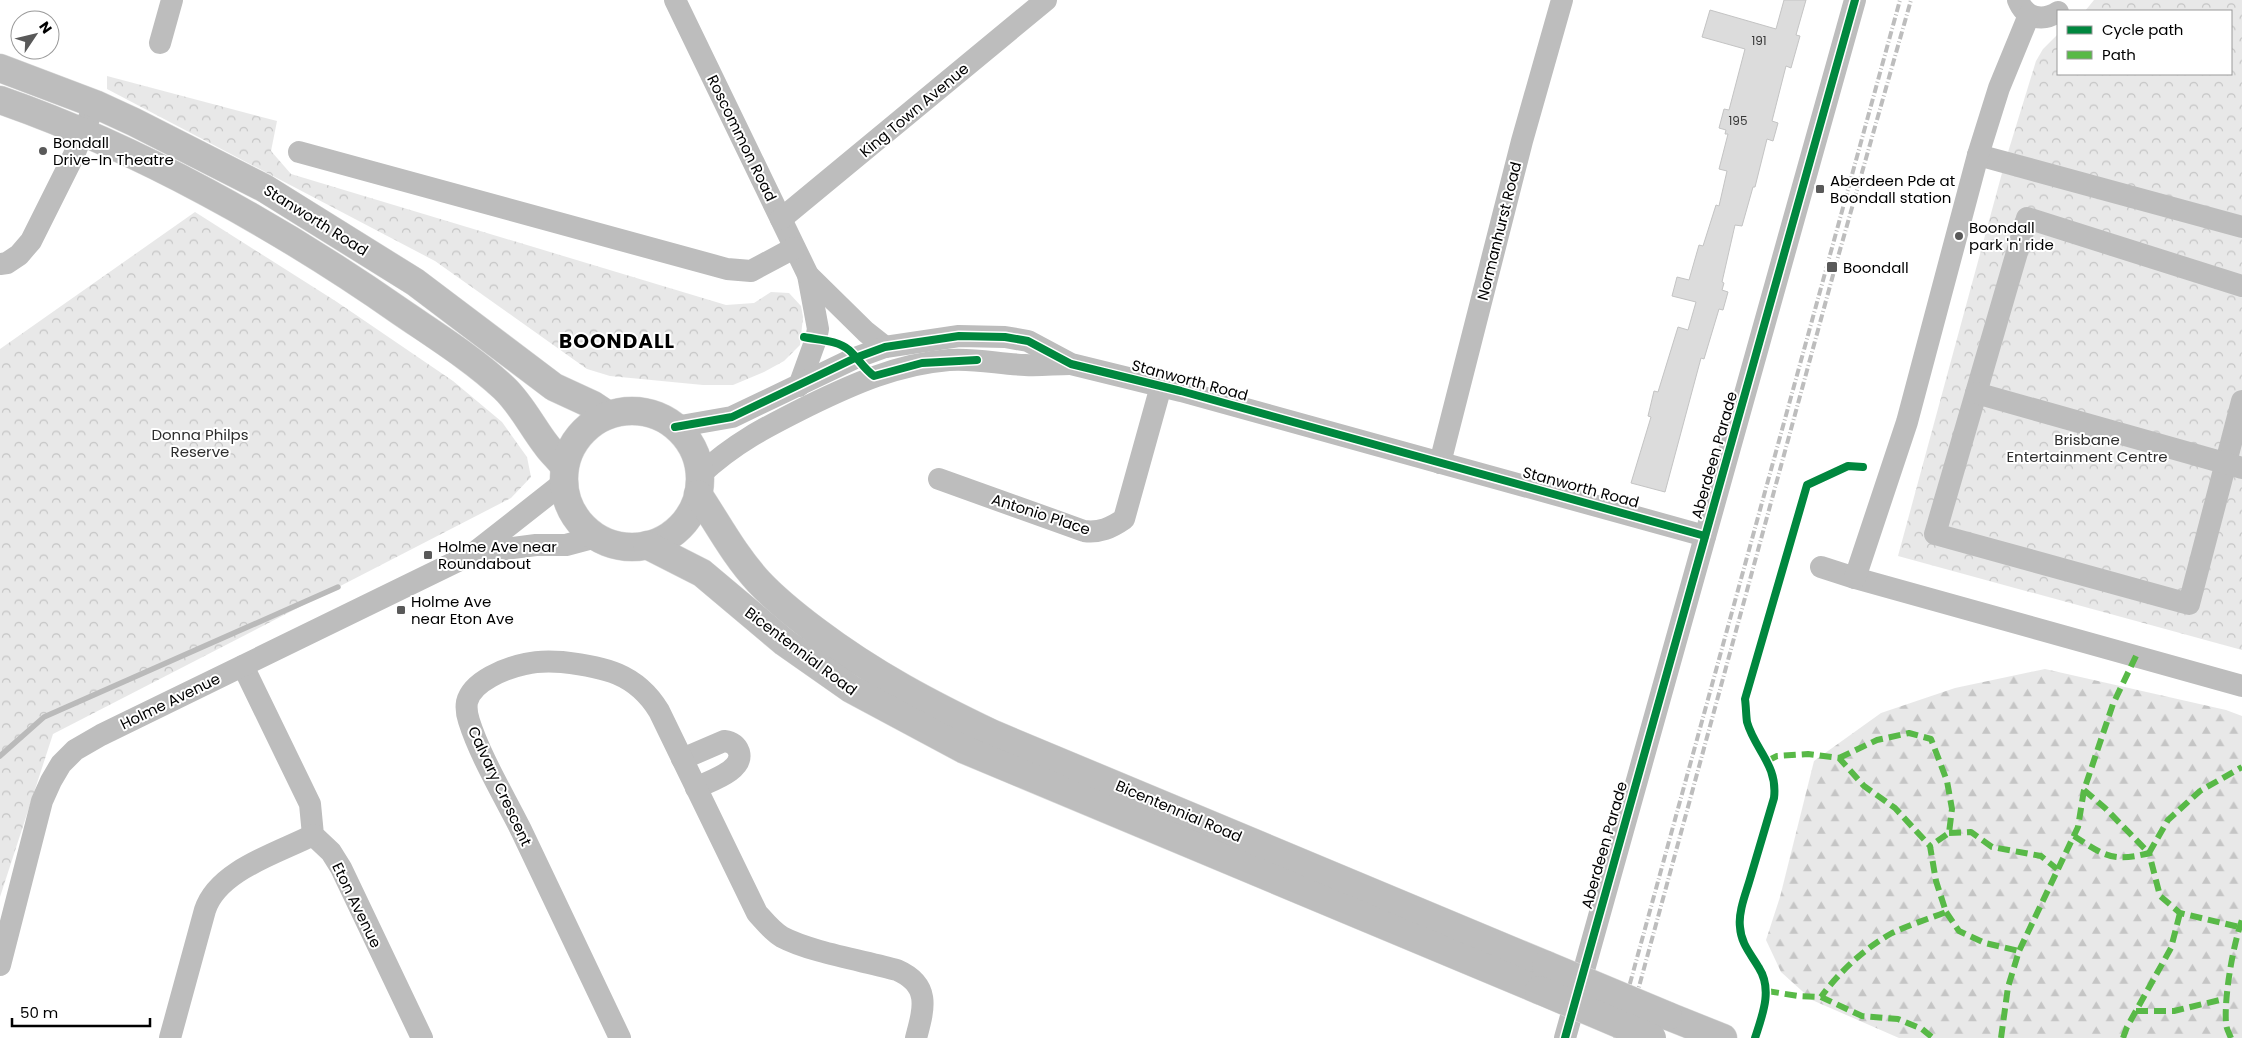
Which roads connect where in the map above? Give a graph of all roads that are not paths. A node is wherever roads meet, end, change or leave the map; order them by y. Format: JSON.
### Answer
{"nodes":[{"id":1,"x":172,"y":0,"type":"edge"},
{"id":2,"x":675,"y":0,"type":"edge"},
{"id":3,"x":1046,"y":0,"type":"edge"},
{"id":4,"x":1562,"y":0,"type":"edge"},
{"id":5,"x":1855,"y":0,"type":"edge"},
{"id":6,"x":2023,"y":7,"type":"edge"},
{"id":7,"x":2057,"y":13,"type":"edge"},
{"id":8,"x":160,"y":43,"type":"dead end"},
{"id":9,"x":0,"y":68,"type":"edge"},
{"id":10,"x":0,"y":100,"type":"edge"},
{"id":11,"x":95,"y":104,"type":"junction"},
{"id":12,"x":83,"y":134,"type":"junction"},
{"id":13,"x":299,"y":152,"type":"dead end"},
{"id":14,"x":1978,"y":155,"type":"junction"},
{"id":15,"x":781,"y":219,"type":"junction"},
{"id":16,"x":2242,"y":227,"type":"edge"},
{"id":17,"x":794,"y":248,"type":"junction"},
{"id":18,"x":0,"y":264,"type":"edge"},
{"id":19,"x":808,"y":276,"type":"junction"},
{"id":20,"x":2242,"y":286,"type":"edge"},
{"id":21,"x":885,"y":347,"type":"junction"},
{"id":22,"x":1072,"y":364,"type":"junction"},
{"id":23,"x":799,"y":386,"type":"junction"},
{"id":24,"x":1161,"y":386,"type":"junction"},
{"id":25,"x":1976,"y":393,"type":"junction"},
{"id":26,"x":2242,"y":401,"type":"edge"},
{"id":27,"x":608,"y":414,"type":"junction"},
{"id":28,"x":675,"y":427,"type":"junction"},
{"id":29,"x":1440,"y":463,"type":"junction"},
{"id":30,"x":2233,"y":465,"type":"edge"},
{"id":31,"x":564,"y":474,"type":"junction"},
{"id":32,"x":939,"y":479,"type":"dead end"},
{"id":33,"x":699,"y":485,"type":"junction"},
{"id":34,"x":1705,"y":536,"type":"junction"},
{"id":35,"x":596,"y":537,"type":"junction"},
{"id":36,"x":647,"y":545,"type":"junction"},
{"id":37,"x":474,"y":553,"type":"junction"},
{"id":38,"x":1821,"y":567,"type":"dead end"},
{"id":39,"x":1855,"y":578,"type":"junction"},
{"id":40,"x":243,"y":666,"type":"junction"},
{"id":41,"x":2242,"y":686,"type":"edge"},
{"id":42,"x":682,"y":759,"type":"junction"},
{"id":43,"x":696,"y":788,"type":"junction"},
{"id":44,"x":313,"y":835,"type":"junction"},
{"id":45,"x":0,"y":965,"type":"edge"},
{"id":46,"x":1543,"y":978,"type":"junction"},
{"id":47,"x":170,"y":1038,"type":"edge"},
{"id":48,"x":422,"y":1038,"type":"edge"},
{"id":49,"x":620,"y":1038,"type":"edge"},
{"id":50,"x":916,"y":1038,"type":"edge"},
{"id":51,"x":1565,"y":1038,"type":"edge"},
{"id":52,"x":1652,"y":1038,"type":"edge"},
{"id":53,"x":1723,"y":1038,"type":"edge"}],
"edges":[{"from":1,"to":8,"type":"street"},
{"from":2,"to":15,"type":"street","name":"Roscommon Road"},
{"from":3,"to":15,"type":"street","name":"King Town Avenue"},
{"from":4,"to":29,"type":"street","name":"Normanhurst Road"},
{"from":5,"to":34,"type":"street","name":"Aberdeen Parade"},
{"from":6,"to":7,"type":"street"},
{"from":6,"to":14,"type":"street"},
{"from":9,"to":11,"type":"main road","name":"Stanworth Road"},
{"from":10,"to":12,"type":"main road","name":"Stanworth Road"},
{"from":11,"to":12,"type":"street"},
{"from":11,"to":27,"type":"main road","name":"Stanworth Road"},
{"from":12,"to":18,"type":"street"},
{"from":12,"to":31,"type":"main road","name":"Stanworth Road"},
{"from":13,"to":17,"type":"street"},
{"from":14,"to":16,"type":"street"},
{"from":14,"to":39,"type":"street"},
{"from":15,"to":17,"type":"street","name":"Roscommon Road"},
{"from":17,"to":19,"type":"street","name":"Roscommon Road"},
{"from":19,"to":21,"type":"street","name":"Roscommon Road"},
{"from":19,"to":23,"type":"street","name":"Roscommon Road"},
{"from":20,"to":25,"type":"street"},
{"from":21,"to":22,"type":"street","name":"Stanworth Road"},
{"from":21,"to":23,"type":"street","name":"Stanworth Road"},
{"from":22,"to":24,"type":"street","name":"Stanworth Road"},
{"from":22,"to":33,"type":"street","name":"Stanworth Road"},
{"from":23,"to":28,"type":"street","name":"Stanworth Road"},
{"from":24,"to":29,"type":"street","name":"Stanworth Road"},
{"from":24,"to":32,"type":"street","name":"Antonio Place"},
{"from":25,"to":30,"type":"street"},
{"from":25,"to":30,"type":"street"},
{"from":26,"to":30,"type":"street"},
{"from":27,"to":28,"type":"main road"},
{"from":27,"to":31,"type":"main road"},
{"from":28,"to":33,"type":"main road"},
{"from":29,"to":34,"type":"street","name":"Stanworth Road"},
{"from":31,"to":35,"type":"main road"},
{"from":31,"to":37,"type":"street","name":"Holme Avenue"},
{"from":33,"to":36,"type":"main road"},
{"from":33,"to":46,"type":"main road","name":"Bicentennial Road"},
{"from":34,"to":51,"type":"street","name":"Aberdeen Parade"},
{"from":35,"to":36,"type":"main road"},
{"from":35,"to":37,"type":"street","name":"Holme Avenue"},
{"from":36,"to":46,"type":"main road","name":"Bicentennial Road"},
{"from":37,"to":40,"type":"street","name":"Holme Avenue"},
{"from":38,"to":39,"type":"street"},
{"from":39,"to":41,"type":"street"},
{"from":40,"to":44,"type":"street"},
{"from":40,"to":45,"type":"street","name":"Holme Avenue"},
{"from":42,"to":43,"type":"street","name":"Calvary Crescent"},
{"from":42,"to":43,"type":"street"},
{"from":42,"to":49,"type":"street","name":"Calvary Crescent"},
{"from":43,"to":50,"type":"street","name":"Calvary Crescent"},
{"from":44,"to":47,"type":"street"},
{"from":44,"to":48,"type":"street","name":"Eton Avenue"},
{"from":46,"to":52,"type":"main road","name":"Bicentennial Road","bridge":true},
{"from":46,"to":53,"type":"main road","name":"Bicentennial Road","bridge":true}]}
